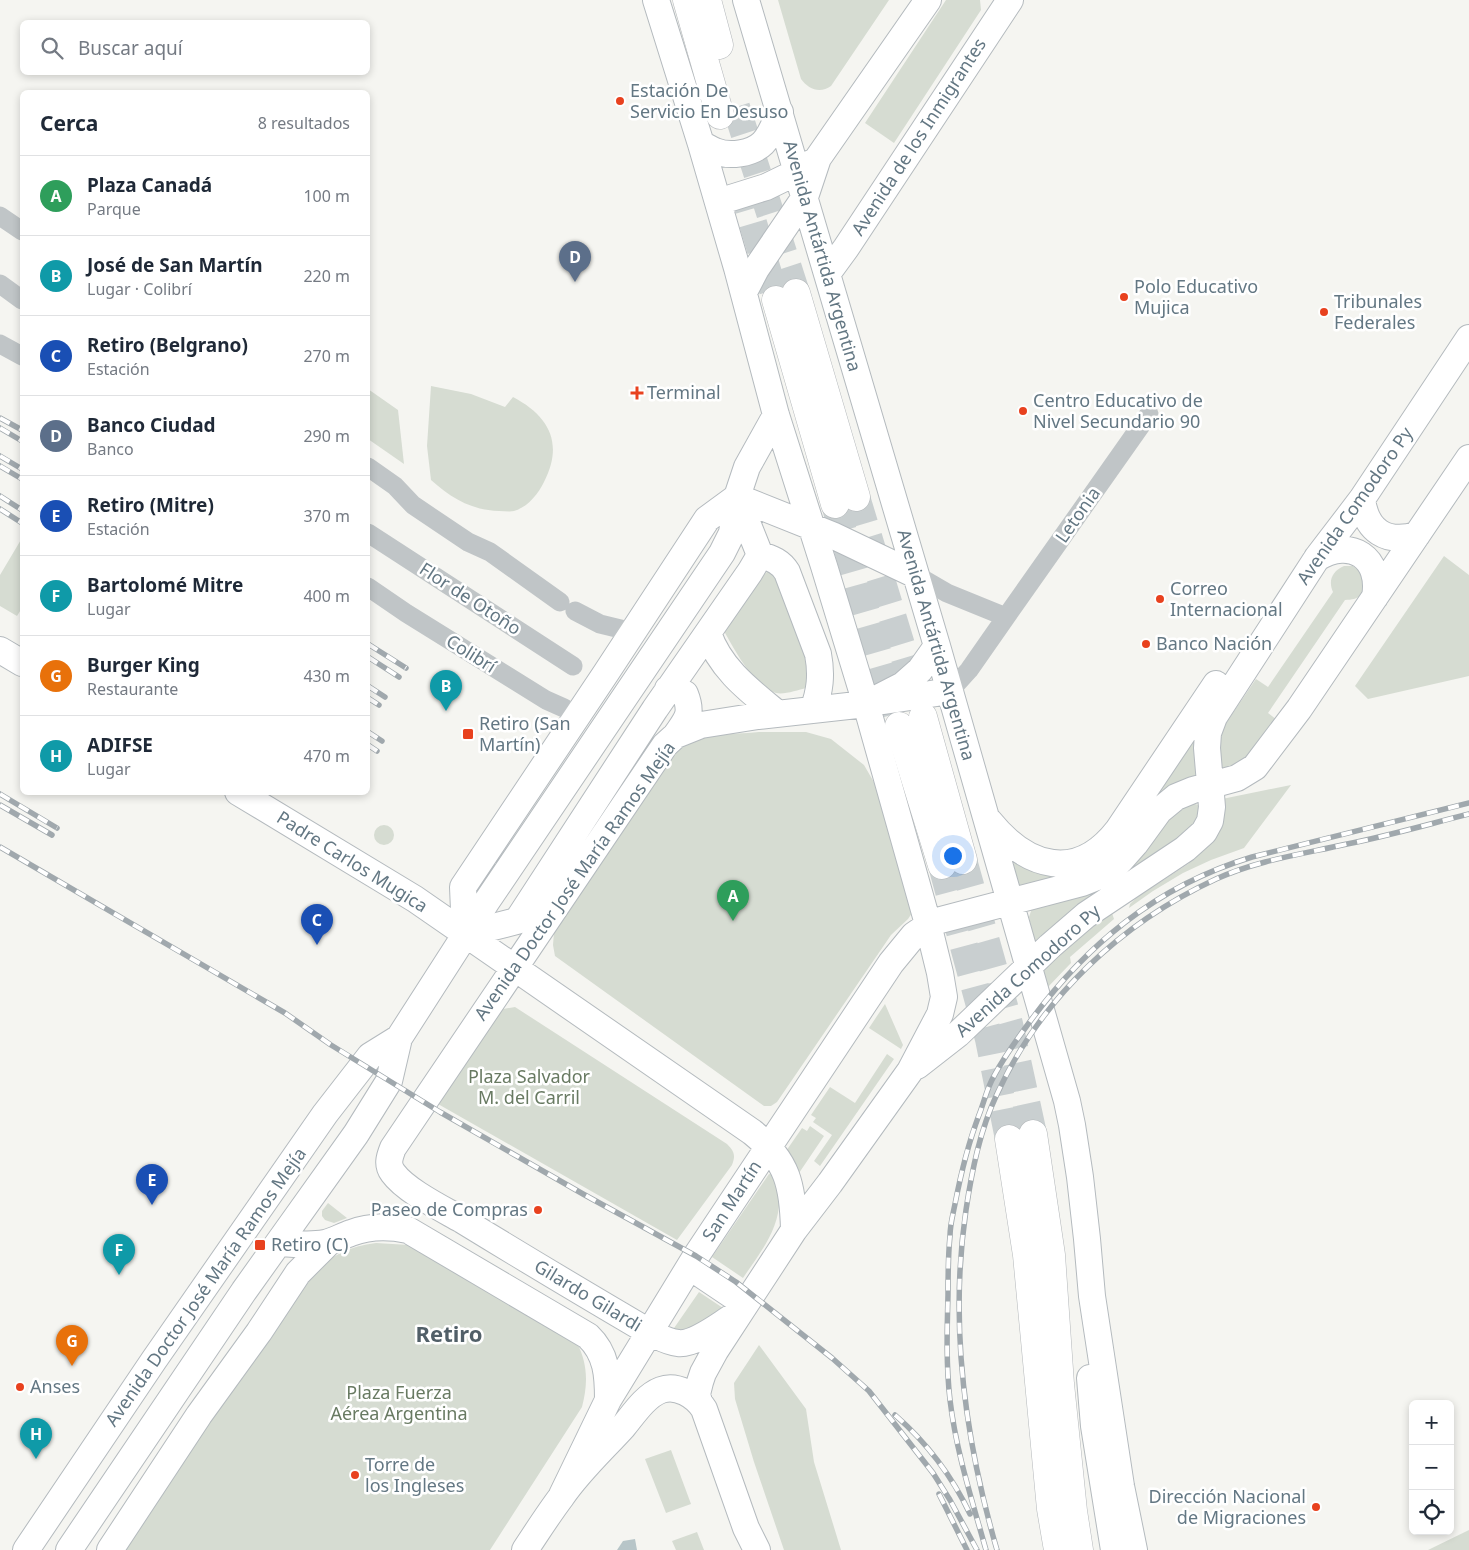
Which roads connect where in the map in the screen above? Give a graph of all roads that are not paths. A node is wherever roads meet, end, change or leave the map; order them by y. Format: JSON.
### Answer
{"nodes":[{"id":1,"x":656,"y":0,"type":"edge"},
{"id":2,"x":687,"y":0,"type":"edge"},
{"id":3,"x":707,"y":0,"type":"edge"},
{"id":4,"x":746,"y":0,"type":"edge"},
{"id":5,"x":928,"y":0,"type":"edge"},
{"id":6,"x":1003,"y":4,"type":"edge"},
{"id":7,"x":780,"y":112,"type":"junction"},
{"id":8,"x":701,"y":144,"type":"junction"},
{"id":9,"x":808,"y":165,"type":"junction"},
{"id":10,"x":805,"y":197,"type":"junction"},
{"id":11,"x":718,"y":202,"type":"junction"},
{"id":12,"x":0,"y":216,"type":"edge"},
{"id":13,"x":20,"y":230,"type":"edge"},
{"id":14,"x":827,"y":274,"type":"junction"},
{"id":15,"x":0,"y":284,"type":"edge"},
{"id":16,"x":744,"y":292,"type":"junction"},
{"id":17,"x":786,"y":296,"type":"tunnel mouth"},
{"id":18,"x":20,"y":299,"type":"edge"},
{"id":19,"x":1469,"y":338,"type":"edge"},
{"id":20,"x":0,"y":344,"type":"edge"},
{"id":21,"x":20,"y":355,"type":"edge"},
{"id":22,"x":1149,"y":414,"type":"dead end"},
{"id":23,"x":776,"y":415,"type":"junction"},
{"id":24,"x":1469,"y":458,"type":"edge"},
{"id":25,"x":370,"y":468,"type":"edge"},
{"id":26,"x":737,"y":497,"type":"junction"},
{"id":27,"x":1362,"y":499,"type":"junction"},
{"id":28,"x":845,"y":501,"type":"tunnel mouth"},
{"id":29,"x":812,"y":526,"type":"junction"},
{"id":30,"x":370,"y":534,"type":"edge"},
{"id":31,"x":1417,"y":535,"type":"junction"},
{"id":32,"x":760,"y":556,"type":"junction"},
{"id":33,"x":1317,"y":558,"type":"junction"},
{"id":34,"x":916,"y":574,"type":"junction"},
{"id":35,"x":370,"y":588,"type":"edge"},
{"id":36,"x":1298,"y":589,"type":"junction"},
{"id":37,"x":1375,"y":597,"type":"junction"},
{"id":38,"x":1006,"y":617,"type":"junction"},
{"id":39,"x":633,"y":632,"type":"junction"},
{"id":40,"x":708,"y":632,"type":"junction"},
{"id":41,"x":937,"y":646,"type":"junction"},
{"id":42,"x":0,"y":650,"type":"edge"},
{"id":43,"x":20,"y":663,"type":"edge"},
{"id":44,"x":573,"y":666,"type":"dead end"},
{"id":45,"x":668,"y":689,"type":"junction"},
{"id":46,"x":950,"y":691,"type":"junction"},
{"id":47,"x":866,"y":704,"type":"junction"},
{"id":48,"x":812,"y":710,"type":"junction"},
{"id":49,"x":778,"y":714,"type":"junction"},
{"id":50,"x":578,"y":716,"type":"junction"},
{"id":51,"x":910,"y":721,"type":"tunnel mouth"},
{"id":52,"x":676,"y":735,"type":"junction"},
{"id":53,"x":1210,"y":785,"type":"junction"},
{"id":54,"x":243,"y":795,"type":"edge"},
{"id":55,"x":986,"y":817,"type":"junction"},
{"id":56,"x":953,"y":863,"type":"tunnel mouth"},
{"id":57,"x":1009,"y":901,"type":"junction"},
{"id":58,"x":928,"y":924,"type":"junction"},
{"id":59,"x":465,"y":934,"type":"junction"},
{"id":60,"x":1029,"y":967,"type":"junction"},
{"id":61,"x":514,"y":969,"type":"junction"},
{"id":62,"x":399,"y":1038,"type":"junction"},
{"id":63,"x":910,"y":1070,"type":"junction"},
{"id":64,"x":768,"y":1147,"type":"junction"},
{"id":65,"x":390,"y":1168,"type":"joint"},
{"id":66,"x":794,"y":1230,"type":"junction"},
{"id":67,"x":328,"y":1242,"type":"junction"},
{"id":68,"x":279,"y":1243,"type":"junction"},
{"id":69,"x":690,"y":1266,"type":"junction"},
{"id":70,"x":290,"y":1285,"type":"junction"},
{"id":71,"x":1092,"y":1296,"type":"junction"},
{"id":72,"x":742,"y":1309,"type":"junction"},
{"id":73,"x":566,"y":1322,"type":"junction"},
{"id":74,"x":648,"y":1332,"type":"junction"},
{"id":75,"x":608,"y":1400,"type":"junction"},
{"id":76,"x":699,"y":1402,"type":"junction"},
{"id":77,"x":562,"y":1495,"type":"junction"},
{"id":78,"x":751,"y":1543,"type":"edge"},
{"id":79,"x":26,"y":1550,"type":"edge"},
{"id":80,"x":69,"y":1550,"type":"edge"},
{"id":81,"x":110,"y":1550,"type":"edge"},
{"id":82,"x":525,"y":1550,"type":"edge"},
{"id":83,"x":1058,"y":1550,"type":"edge"},
{"id":84,"x":1080,"y":1550,"type":"edge"},
{"id":85,"x":1114,"y":1550,"type":"edge"},
{"id":86,"x":1134,"y":1550,"type":"edge"}],
"edges":[{"from":1,"to":8,"type":"main road"},
{"from":2,"to":3,"type":"highway"},
{"from":4,"to":7,"type":"main road","name":"Avenida Antártida Argentina"},
{"from":5,"to":9,"type":"main road"},
{"from":6,"to":14,"type":"main road","name":"Avenida de los Inmigrantes"},
{"from":7,"to":8,"type":"main road"},
{"from":7,"to":9,"type":"main road","name":"Avenida Antártida Argentina"},
{"from":8,"to":11,"type":"main road"},
{"from":9,"to":10,"type":"main road","name":"Avenida Antártida Argentina"},
{"from":9,"to":11,"type":"main road"},
{"from":10,"to":14,"type":"main road","name":"Avenida Antártida Argentina"},
{"from":10,"to":16,"type":"main road"},
{"from":11,"to":16,"type":"main road"},
{"from":12,"to":13,"type":"street"},
{"from":14,"to":34,"type":"main road","name":"Avenida Antártida Argentina"},
{"from":15,"to":18,"type":"street"},
{"from":16,"to":23,"type":"main road"},
{"from":17,"to":28,"type":"highway"},
{"from":19,"to":27,"type":"main road","name":"Avenida Comodoro Py"},
{"from":20,"to":21,"type":"street"},
{"from":22,"to":38,"type":"street","name":"Letonia"},
{"from":23,"to":26,"type":"main road","name":"Avenida Doctor José María Ramos Mejía"},
{"from":23,"to":29,"type":"main road"},
{"from":24,"to":31,"type":"main road","name":"Avenida Comodoro Py"},
{"from":25,"to":39,"type":"street"},
{"from":26,"to":29,"type":"main road"},
{"from":26,"to":32,"type":"main road"},
{"from":26,"to":39,"type":"main road"},
{"from":26,"to":59,"type":"main road","name":"Avenida Doctor José María Ramos Mejía"},
{"from":27,"to":31,"type":"main road"},
{"from":27,"to":33,"type":"main road","name":"Avenida Comodoro Py"},
{"from":29,"to":34,"type":"main road"},
{"from":29,"to":47,"type":"main road"},
{"from":30,"to":44,"type":"street","name":"Flor de Otoño"},
{"from":31,"to":37,"type":"main road","name":"Avenida Comodoro Py"},
{"from":32,"to":40,"type":"main road","name":"Avenida Doctor José María Ramos Mejía"},
{"from":32,"to":48,"type":"main road"},
{"from":33,"to":36,"type":"main road","name":"Avenida Comodoro Py"},
{"from":33,"to":37,"type":"main road"},
{"from":34,"to":38,"type":"street"},
{"from":34,"to":41,"type":"main road","name":"Avenida Antártida Argentina"},
{"from":35,"to":50,"type":"street","name":"Colibrí"},
{"from":36,"to":53,"type":"main road","name":"Avenida Comodoro Py"},
{"from":36,"to":55,"type":"main road"},
{"from":37,"to":53,"type":"main road","name":"Avenida Comodoro Py"},
{"from":38,"to":46,"type":"street","name":"Letonia"},
{"from":39,"to":50,"type":"main road"},
{"from":40,"to":45,"type":"main road","name":"Avenida Doctor José María Ramos Mejía"},
{"from":40,"to":49,"type":"main road"},
{"from":41,"to":46,"type":"main road","name":"Avenida Antártida Argentina"},
{"from":41,"to":47,"type":"main road","name":"Avenida Doctor José María Ramos Mejía"},
{"from":42,"to":43,"type":"main road"},
{"from":45,"to":52,"type":"main road"},
{"from":45,"to":59,"type":"main road","name":"Avenida Doctor José María Ramos Mejía"},
{"from":46,"to":47,"type":"main road"},
{"from":46,"to":55,"type":"main road","name":"Avenida Antártida Argentina"},
{"from":47,"to":48,"type":"main road","name":"Avenida Doctor José María Ramos Mejía"},
{"from":47,"to":58,"type":"main road"},
{"from":48,"to":49,"type":"main road","name":"Avenida Doctor José María Ramos Mejía"},
{"from":49,"to":52,"type":"main road","name":"Avenida Doctor José María Ramos Mejía"},
{"from":50,"to":59,"type":"main road"},
{"from":51,"to":56,"type":"highway"},
{"from":52,"to":61,"type":"main road","name":"Avenida Doctor José María Ramos Mejía"},
{"from":53,"to":57,"type":"main road","name":"Avenida Comodoro Py"},
{"from":53,"to":60,"type":"main road","name":"Avenida Comodoro Py"},
{"from":54,"to":59,"type":"main road","name":"Padre Carlos Mugica"},
{"from":55,"to":57,"type":"main road","name":"Avenida Antártida Argentina"},
{"from":57,"to":58,"type":"main road","name":"Avenida Comodoro Py"},
{"from":57,"to":60,"type":"main road","name":"Avenida Antártida Argentina"},
{"from":58,"to":63,"type":"main road"},
{"from":58,"to":64,"type":"main road","name":"San Martín"},
{"from":59,"to":61,"type":"main road","name":"Padre Carlos Mugica"},
{"from":59,"to":62,"type":"main road","name":"Avenida Doctor José María Ramos Mejía"},
{"from":60,"to":63,"type":"main road","name":"Avenida Comodoro Py"},
{"from":60,"to":71,"type":"main road","name":"Avenida Antártida Argentina"},
{"from":61,"to":64,"type":"main road","name":"Padre Carlos Mugica"},
{"from":61,"to":65,"type":"main road","name":"Avenida Doctor José María Ramos Mejía"},
{"from":62,"to":68,"type":"main road","name":"Avenida Doctor José María Ramos Mejía"},
{"from":62,"to":79,"type":"main road","name":"Avenida Doctor José María Ramos Mejía"},
{"from":63,"to":66,"type":"main road"},
{"from":64,"to":66,"type":"main road","name":"Padre Carlos Mugica"},
{"from":64,"to":69,"type":"main road","name":"San Martín"},
{"from":65,"to":74,"type":"main road","name":"Gilardo Gilardi"},
{"from":66,"to":72,"type":"main road"},
{"from":67,"to":68,"type":"main road"},
{"from":67,"to":70,"type":"main road"},
{"from":67,"to":73,"type":"main road","name":"Gilardo Gilardi"},
{"from":68,"to":70,"type":"main road"},
{"from":68,"to":80,"type":"main road","name":"Avenida Doctor José María Ramos Mejía"},
{"from":69,"to":72,"type":"main road"},
{"from":69,"to":74,"type":"main road","name":"San Martín"},
{"from":70,"to":81,"type":"main road"},
{"from":71,"to":85,"type":"main road","name":"Avenida Antártida Argentina"},
{"from":71,"to":86,"type":"main road","name":"Avenida Antártida Argentina"},
{"from":72,"to":74,"type":"main road"},
{"from":72,"to":76,"type":"main road"},
{"from":73,"to":74,"type":"main road","name":"Gilardo Gilardi"},
{"from":73,"to":75,"type":"main road"},
{"from":74,"to":75,"type":"main road","name":"San Martín"},
{"from":75,"to":77,"type":"main road","name":"San Martín"},
{"from":76,"to":77,"type":"main road","name":"San Martín"},
{"from":76,"to":78,"type":"main road"},
{"from":77,"to":82,"type":"main road","name":"San Martín"},
{"from":83,"to":84,"type":"highway"}]}
